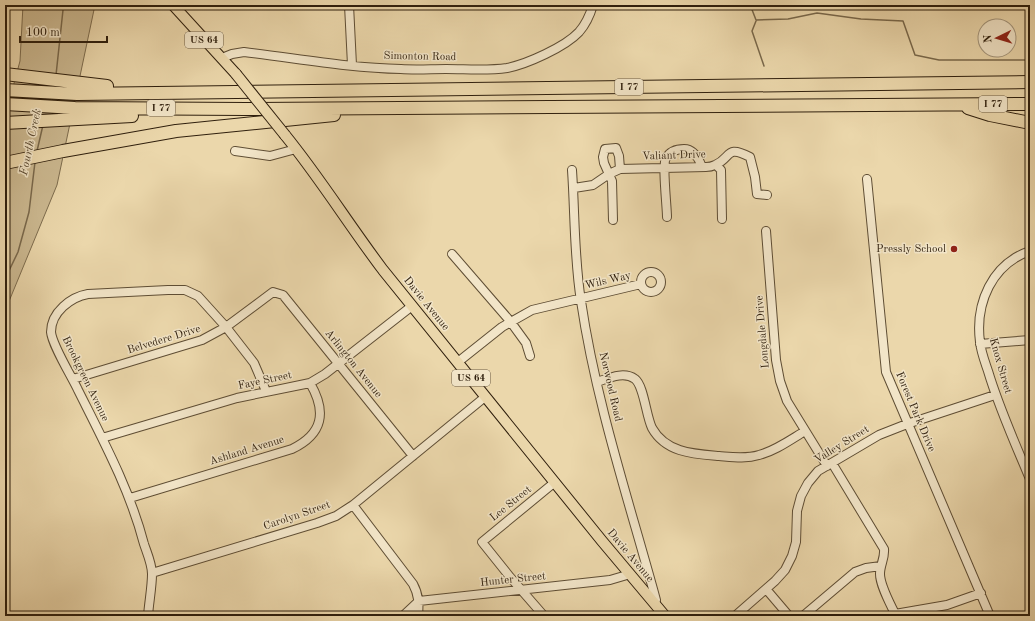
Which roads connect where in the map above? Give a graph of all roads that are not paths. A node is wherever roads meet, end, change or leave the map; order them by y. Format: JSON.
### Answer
{"nodes":[{"id":1,"x":173,"y":5,"type":"edge"},
{"id":2,"x":349,"y":5,"type":"edge"},
{"id":3,"x":593,"y":5,"type":"edge"},
{"id":4,"x":222,"y":58,"type":"junction"},
{"id":5,"x":352,"y":65,"type":"junction"},
{"id":6,"x":5,"y":74,"type":"edge"},
{"id":7,"x":1030,"y":82,"type":"edge"},
{"id":8,"x":80,"y":89,"type":"junction"},
{"id":9,"x":5,"y":90,"type":"edge"},
{"id":10,"x":5,"y":104,"type":"edge"},
{"id":11,"x":1030,"y":104,"type":"edge"},
{"id":12,"x":955,"y":105,"type":"junction"},
{"id":13,"x":395,"y":109,"type":"junction"},
{"id":14,"x":74,"y":113,"type":"junction"},
{"id":15,"x":11,"y":123,"type":"edge"},
{"id":16,"x":1030,"y":123,"type":"edge"},
{"id":17,"x":296,"y":148,"type":"junction"},
{"id":18,"x":235,"y":152,"type":"dead end"},
{"id":19,"x":5,"y":163,"type":"edge"},
{"id":20,"x":716,"y":165,"type":"junction"},
{"id":21,"x":702,"y":167,"type":"junction"},
{"id":22,"x":665,"y":168,"type":"junction"},
{"id":23,"x":620,"y":169,"type":"junction"},
{"id":24,"x":572,"y":170,"type":"dead end"},
{"id":25,"x":609,"y":174,"type":"junction"},
{"id":26,"x":867,"y":179,"type":"dead end"},
{"id":27,"x":574,"y":188,"type":"junction"},
{"id":28,"x":767,"y":195,"type":"dead end"},
{"id":29,"x":667,"y":217,"type":"dead end"},
{"id":30,"x":722,"y":219,"type":"dead end"},
{"id":31,"x":613,"y":220,"type":"dead end"},
{"id":32,"x":766,"y":231,"type":"dead end"},
{"id":33,"x":1030,"y":251,"type":"edge"},
{"id":34,"x":452,"y":254,"type":"dead end"},
{"id":35,"x":641,"y":284,"type":"dead end"},
{"id":36,"x":273,"y":292,"type":"joint"},
{"id":37,"x":580,"y":299,"type":"junction"},
{"id":38,"x":412,"y":306,"type":"junction"},
{"id":39,"x":510,"y":321,"type":"junction"},
{"id":40,"x":226,"y":327,"type":"junction"},
{"id":41,"x":1030,"y":340,"type":"edge"},
{"id":42,"x":980,"y":344,"type":"junction"},
{"id":43,"x":530,"y":356,"type":"dead end"},
{"id":44,"x":458,"y":362,"type":"junction"},
{"id":45,"x":338,"y":364,"type":"junction"},
{"id":46,"x":73,"y":379,"type":"junction"},
{"id":47,"x":597,"y":382,"type":"junction"},
{"id":48,"x":310,"y":383,"type":"junction"},
{"id":49,"x":266,"y":391,"type":"junction"},
{"id":50,"x":995,"y":395,"type":"junction"},
{"id":51,"x":485,"y":397,"type":"junction"},
{"id":52,"x":908,"y":424,"type":"junction"},
{"id":53,"x":804,"y":431,"type":"junction"},
{"id":54,"x":102,"y":438,"type":"junction"},
{"id":55,"x":413,"y":456,"type":"junction"},
{"id":56,"x":1026,"y":460,"type":"edge"},
{"id":57,"x":829,"y":464,"type":"junction"},
{"id":58,"x":1030,"y":479,"type":"edge"},
{"id":59,"x":555,"y":482,"type":"junction"},
{"id":60,"x":130,"y":498,"type":"junction"},
{"id":61,"x":353,"y":505,"type":"junction"},
{"id":62,"x":881,"y":566,"type":"junction"},
{"id":63,"x":152,"y":573,"type":"junction"},
{"id":64,"x":629,"y":573,"type":"junction"},
{"id":65,"x":766,"y":589,"type":"junction"},
{"id":66,"x":521,"y":590,"type":"junction"},
{"id":67,"x":981,"y":593,"type":"junction"},
{"id":68,"x":419,"y":601,"type":"junction"},
{"id":69,"x":654,"y":602,"type":"junction"},
{"id":70,"x":896,"y":615,"type":"edge"},
{"id":71,"x":148,"y":616,"type":"edge"},
{"id":72,"x":403,"y":616,"type":"edge"},
{"id":73,"x":418,"y":616,"type":"edge"},
{"id":74,"x":544,"y":616,"type":"edge"},
{"id":75,"x":665,"y":616,"type":"edge"},
{"id":76,"x":735,"y":616,"type":"edge"},
{"id":77,"x":789,"y":616,"type":"edge"},
{"id":78,"x":802,"y":616,"type":"edge"},
{"id":79,"x":990,"y":616,"type":"edge"}],
"edges":[{"from":1,"to":4,"type":"main road","name":"Davie Avenue","number":"US 64"},
{"from":2,"to":5,"type":"street"},
{"from":3,"to":5,"type":"street","name":"Simonton Road"},
{"from":4,"to":5,"type":"street","name":"Simonton Road"},
{"from":4,"to":17,"type":"main road","name":"Davie Avenue","number":"US 64","bridge":true},
{"from":6,"to":8,"type":"highway"},
{"from":7,"to":8,"type":"highway","number":"I 77"},
{"from":8,"to":9,"type":"highway"},
{"from":10,"to":14,"type":"highway","number":"I 77"},
{"from":11,"to":12,"type":"highway","number":"I 77"},
{"from":12,"to":13,"type":"highway","number":"I 77"},
{"from":12,"to":16,"type":"highway"},
{"from":13,"to":14,"type":"highway","number":"I 77"},
{"from":13,"to":19,"type":"highway"},
{"from":14,"to":15,"type":"highway"},
{"from":17,"to":18,"type":"street"},
{"from":17,"to":38,"type":"main road","name":"Davie Avenue","number":"US 64"},
{"from":20,"to":21,"type":"street","name":"Valiant Drive"},
{"from":20,"to":28,"type":"street","name":"Valiant Drive"},
{"from":20,"to":30,"type":"street"},
{"from":21,"to":22,"type":"street","name":"Valiant Drive"},
{"from":21,"to":22,"type":"street"},
{"from":22,"to":23,"type":"street","name":"Valiant Drive"},
{"from":22,"to":29,"type":"street"},
{"from":23,"to":25,"type":"street","name":"Valiant Drive"},
{"from":23,"to":25,"type":"street"},
{"from":24,"to":27,"type":"street","name":"Norwood Road"},
{"from":25,"to":27,"type":"street","name":"Valiant Drive"},
{"from":25,"to":31,"type":"street"},
{"from":26,"to":52,"type":"street","name":"Forest Park Drive"},
{"from":27,"to":37,"type":"street","name":"Norwood Road"},
{"from":32,"to":53,"type":"street","name":"Longdale Drive"},
{"from":33,"to":42,"type":"street","name":"Knox Street"},
{"from":34,"to":39,"type":"street"},
{"from":35,"to":37,"type":"street","name":"Wils Way"},
{"from":36,"to":40,"type":"street","name":"Belvedere Drive"},
{"from":36,"to":45,"type":"street","name":"Arlington Avenue"},
{"from":37,"to":39,"type":"street","name":"Wils Way"},
{"from":37,"to":47,"type":"street","name":"Norwood Road"},
{"from":38,"to":44,"type":"main road","name":"Davie Avenue","number":"US 64"},
{"from":38,"to":45,"type":"street","name":"Faye Street"},
{"from":39,"to":43,"type":"street"},
{"from":39,"to":44,"type":"street","name":"Wils Way"},
{"from":40,"to":46,"type":"street","name":"Belvedere Drive"},
{"from":40,"to":46,"type":"street","name":"Brookgreen Avenue"},
{"from":40,"to":49,"type":"street","name":"Brookgreen Avenue"},
{"from":41,"to":42,"type":"street"},
{"from":42,"to":50,"type":"street","name":"Knox Street"},
{"from":44,"to":51,"type":"main road","name":"Davie Avenue","number":"US 64"},
{"from":45,"to":48,"type":"street","name":"Faye Street"},
{"from":45,"to":55,"type":"street","name":"Arlington Avenue"},
{"from":46,"to":54,"type":"street","name":"Brookgreen Avenue"},
{"from":47,"to":53,"type":"street"},
{"from":47,"to":69,"type":"street","name":"Norwood Road"},
{"from":48,"to":49,"type":"street","name":"Faye Street"},
{"from":48,"to":60,"type":"street","name":"Ashland Avenue"},
{"from":49,"to":54,"type":"street","name":"Faye Street"},
{"from":50,"to":52,"type":"street","name":"Valley Street"},
{"from":50,"to":56,"type":"street","name":"Knox Street"},
{"from":51,"to":55,"type":"street","name":"Carolyn Street"},
{"from":51,"to":59,"type":"main road","name":"Davie Avenue","number":"US 64"},
{"from":52,"to":57,"type":"street","name":"Valley Street"},
{"from":52,"to":67,"type":"street","name":"Forest Park Drive"},
{"from":53,"to":57,"type":"street","name":"Longdale Drive"},
{"from":54,"to":60,"type":"street","name":"Brookgreen Avenue"},
{"from":55,"to":61,"type":"street","name":"Carolyn Street"},
{"from":56,"to":58,"type":"street","name":"Knox Street"},
{"from":57,"to":62,"type":"street","name":"Longdale Drive"},
{"from":57,"to":65,"type":"street","name":"Valley Street"},
{"from":59,"to":64,"type":"main road","name":"Davie Avenue","number":"US 64"},
{"from":59,"to":66,"type":"street","name":"Lee Street"},
{"from":60,"to":63,"type":"street","name":"Brookgreen Avenue"},
{"from":61,"to":63,"type":"street","name":"Carolyn Street"},
{"from":61,"to":68,"type":"street"},
{"from":62,"to":70,"type":"street","name":"Longdale Drive"},
{"from":62,"to":78,"type":"street"},
{"from":63,"to":71,"type":"street","name":"Brookgreen Avenue"},
{"from":64,"to":66,"type":"street","name":"Hunter Street"},
{"from":64,"to":69,"type":"main road","name":"Davie Avenue","number":"US 64"},
{"from":65,"to":76,"type":"street","name":"Valley Street"},
{"from":65,"to":77,"type":"street"},
{"from":66,"to":68,"type":"street","name":"Hunter Street"},
{"from":66,"to":74,"type":"street"},
{"from":67,"to":70,"type":"street"},
{"from":67,"to":79,"type":"street","name":"Forest Park Drive"},
{"from":68,"to":72,"type":"street"},
{"from":68,"to":73,"type":"street"},
{"from":69,"to":75,"type":"main road","name":"Davie Avenue","number":"US 64"}]}
